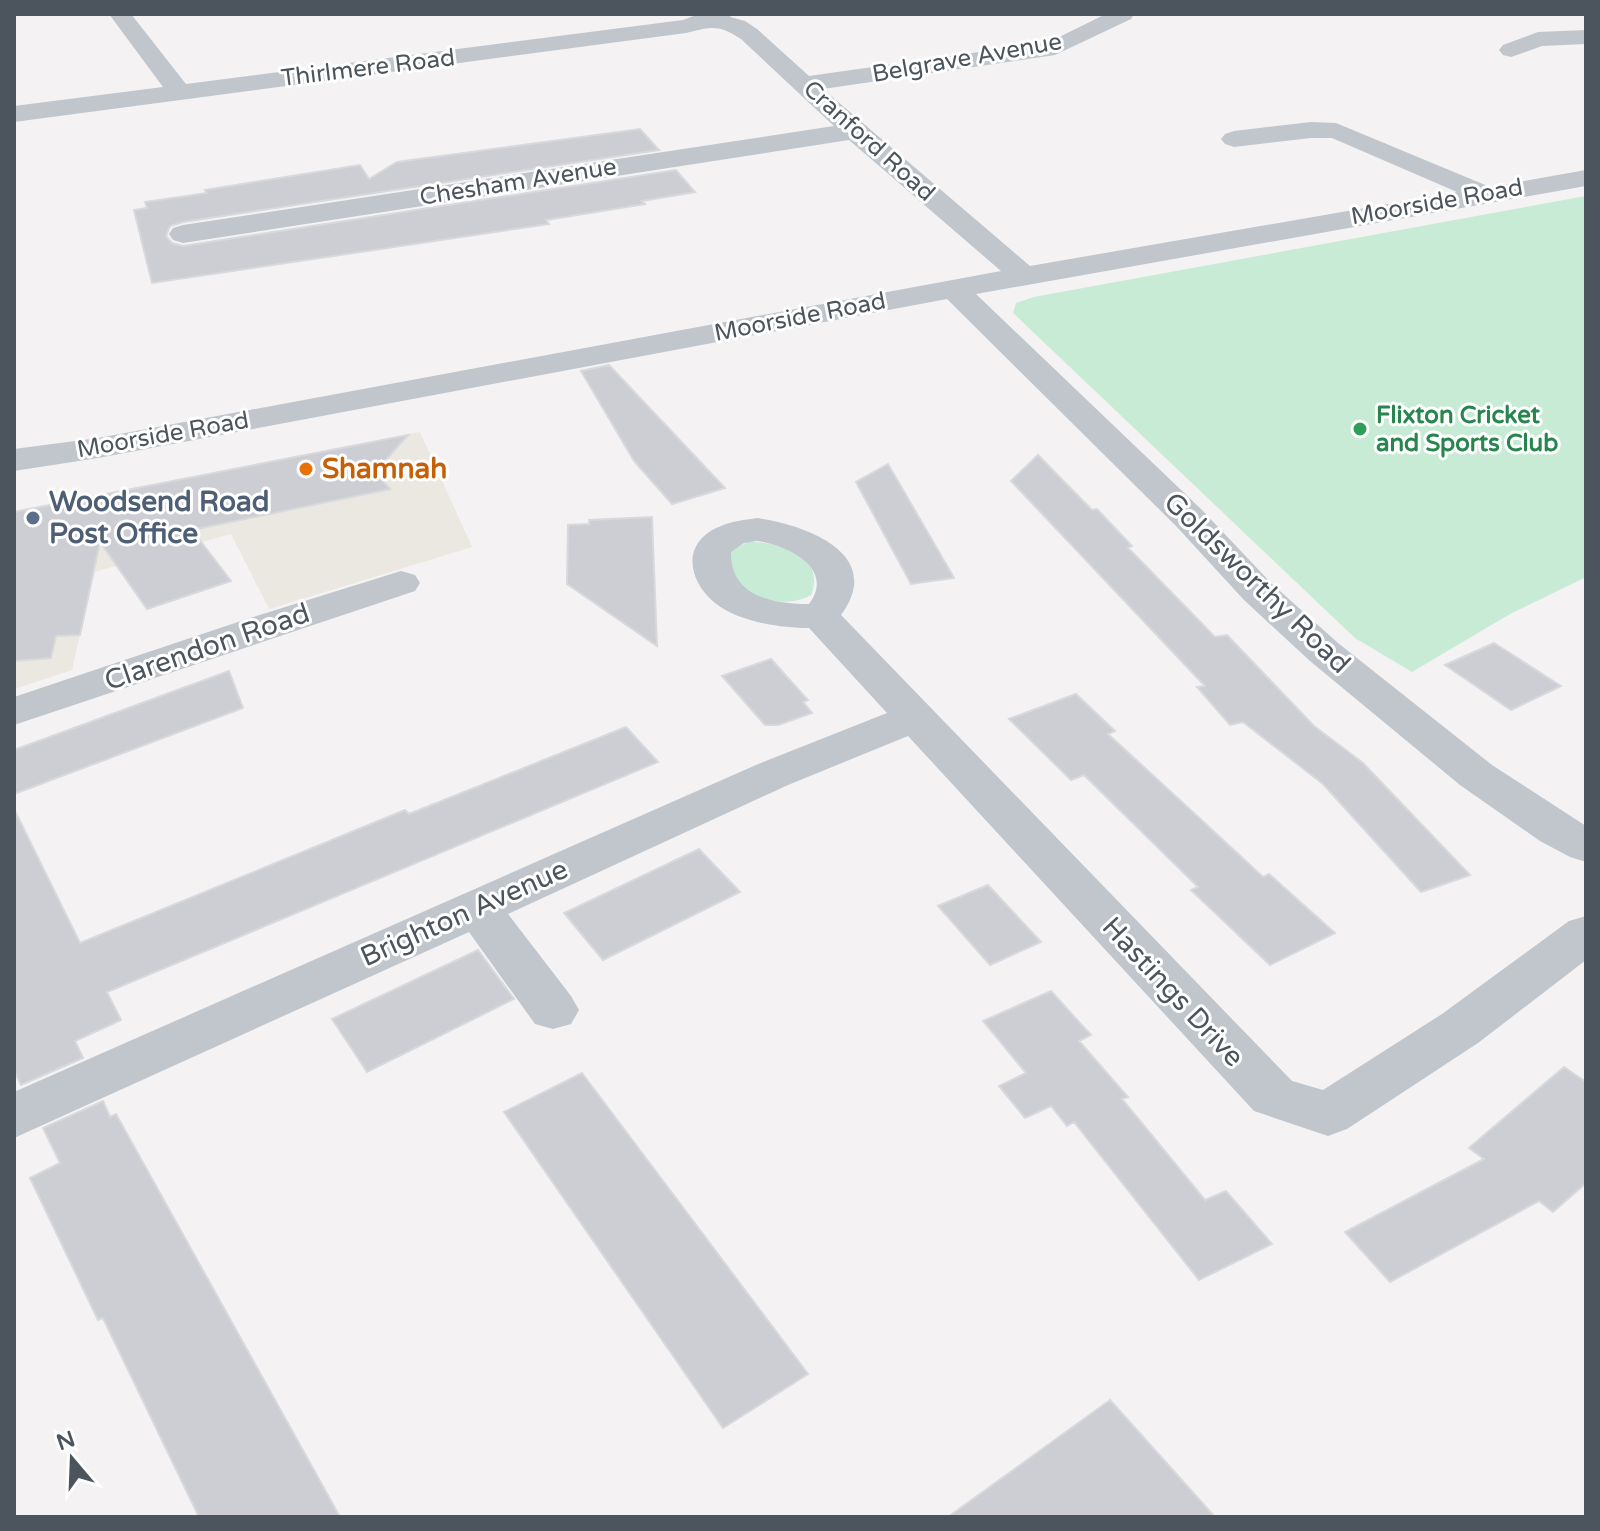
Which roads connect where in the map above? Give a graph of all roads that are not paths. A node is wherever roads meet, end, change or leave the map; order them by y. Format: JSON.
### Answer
{"nodes":[{"id":1,"x":120,"y":14,"type":"edge"},
{"id":2,"x":1123,"y":14,"type":"edge"},
{"id":3,"x":715,"y":16,"type":"edge"},
{"id":4,"x":632,"y":23,"type":"edge"},
{"id":5,"x":1586,"y":37,"type":"edge"},
{"id":6,"x":1511,"y":50,"type":"dead end"},
{"id":7,"x":806,"y":84,"type":"junction"},
{"id":8,"x":179,"y":92,"type":"junction"},
{"id":9,"x":14,"y":114,"type":"edge"},
{"id":10,"x":854,"y":131,"type":"junction"},
{"id":11,"x":1234,"y":139,"type":"dead end"},
{"id":12,"x":1586,"y":178,"type":"edge"},
{"id":13,"x":1484,"y":194,"type":"junction"},
{"id":14,"x":183,"y":234,"type":"dead end"},
{"id":15,"x":1024,"y":276,"type":"junction"},
{"id":16,"x":953,"y":288,"type":"junction"},
{"id":17,"x":14,"y":460,"type":"edge"},
{"id":18,"x":401,"y":583,"type":"dead end"},
{"id":19,"x":820,"y":616,"type":"dead end"},
{"id":20,"x":14,"y":712,"type":"edge"},
{"id":21,"x":915,"y":717,"type":"junction"},
{"id":22,"x":1586,"y":846,"type":"edge"},
{"id":23,"x":477,"y":907,"type":"junction"},
{"id":24,"x":1586,"y":934,"type":"edge"},
{"id":25,"x":553,"y":1010,"type":"dead end"},
{"id":26,"x":14,"y":1116,"type":"edge"}],
"edges":[{"from":1,"to":8,"type":"street"},
{"from":2,"to":7,"type":"street","name":"Belgrave Avenue"},
{"from":3,"to":4,"type":"street","name":"Thirlmere Road"},
{"from":3,"to":7,"type":"street","name":"Cranford Road"},
{"from":4,"to":8,"type":"street","name":"Thirlmere Road"},
{"from":5,"to":6,"type":"street"},
{"from":7,"to":10,"type":"street","name":"Cranford Road"},
{"from":8,"to":9,"type":"street","name":"Thirlmere Road"},
{"from":10,"to":14,"type":"street","name":"Chesham Avenue"},
{"from":10,"to":15,"type":"street","name":"Cranford Road"},
{"from":11,"to":13,"type":"street"},
{"from":12,"to":13,"type":"street","name":"Moorside Road"},
{"from":13,"to":15,"type":"street","name":"Moorside Road"},
{"from":15,"to":16,"type":"street","name":"Moorside Road"},
{"from":16,"to":17,"type":"street","name":"Moorside Road"},
{"from":16,"to":22,"type":"street","name":"Goldsworthy Road"},
{"from":18,"to":20,"type":"street","name":"Clarendon Road"},
{"from":19,"to":21,"type":"street","name":"Hastings Drive"},
{"from":21,"to":23,"type":"street","name":"Brighton Avenue"},
{"from":21,"to":24,"type":"street","name":"Hastings Drive"},
{"from":23,"to":25,"type":"street"},
{"from":23,"to":26,"type":"street","name":"Brighton Avenue"}]}
